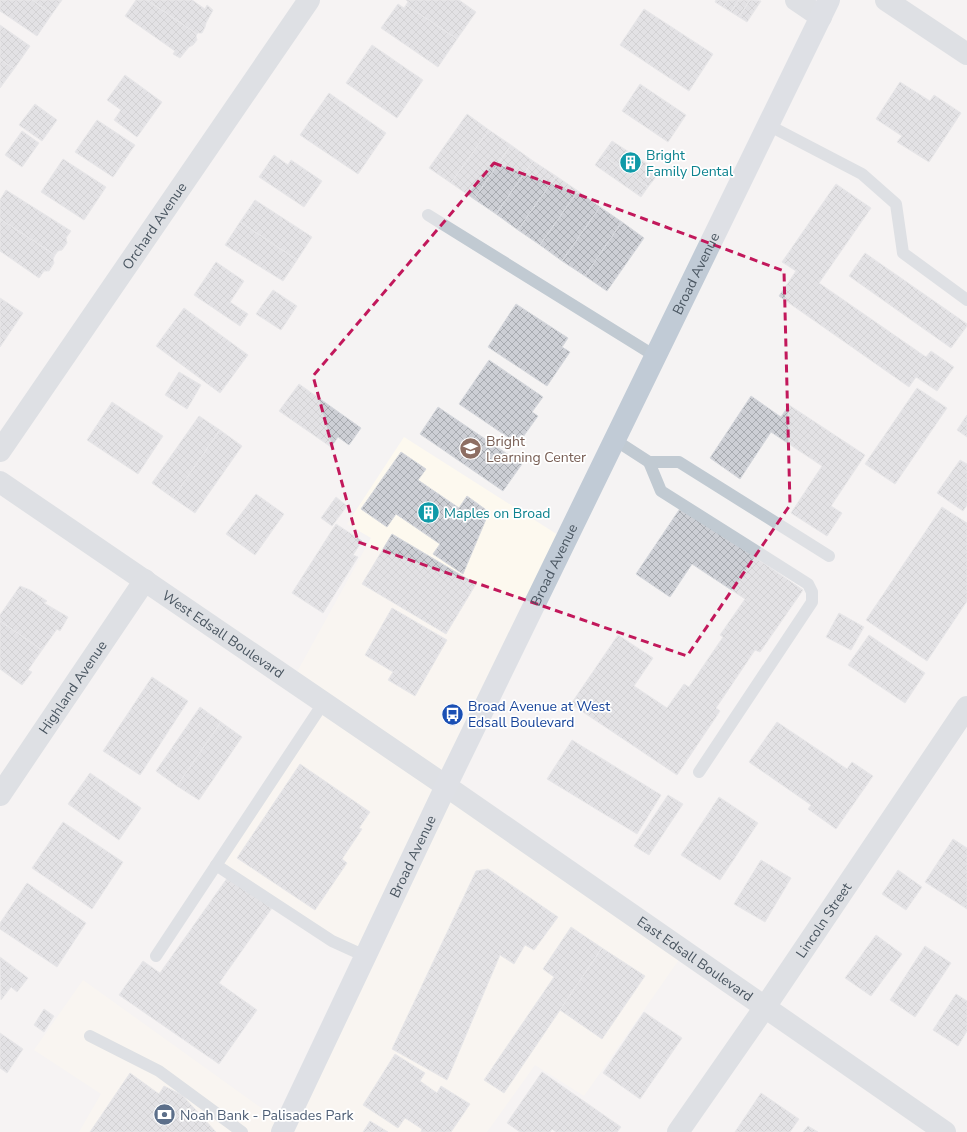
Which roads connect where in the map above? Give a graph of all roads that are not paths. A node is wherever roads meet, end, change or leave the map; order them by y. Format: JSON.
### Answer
{"nodes":[{"id":1,"x":309,"y":0,"type":"edge"},
{"id":2,"x":796,"y":0,"type":"edge"},
{"id":3,"x":886,"y":0,"type":"edge"},
{"id":4,"x":825,"y":8,"type":"edge"},
{"id":5,"x":967,"y":54,"type":"edge"},
{"id":6,"x":768,"y":125,"type":"junction"},
{"id":7,"x":428,"y":215,"type":"dead end"},
{"id":8,"x":967,"y":300,"type":"edge"},
{"id":9,"x":655,"y":356,"type":"junction"},
{"id":10,"x":615,"y":440,"type":"junction"},
{"id":11,"x":0,"y":451,"type":"edge"},
{"id":12,"x":649,"y":462,"type":"junction"},
{"id":13,"x":0,"y":482,"type":"edge"},
{"id":14,"x":829,"y":556,"type":"dead end"},
{"id":15,"x":145,"y":580,"type":"junction"},
{"id":16,"x":324,"y":702,"type":"junction"},
{"id":17,"x":967,"y":707,"type":"edge"},
{"id":18,"x":699,"y":772,"type":"dead end"},
{"id":19,"x":446,"y":786,"type":"junction"},
{"id":20,"x":0,"y":795,"type":"edge"},
{"id":21,"x":216,"y":865,"type":"junction"},
{"id":22,"x":156,"y":956,"type":"dead end"},
{"id":23,"x":365,"y":956,"type":"junction"},
{"id":24,"x":765,"y":1007,"type":"junction"},
{"id":25,"x":90,"y":1036,"type":"dead end"},
{"id":26,"x":242,"y":1132,"type":"edge"},
{"id":27,"x":282,"y":1132,"type":"edge"},
{"id":28,"x":678,"y":1132,"type":"edge"},
{"id":29,"x":945,"y":1132,"type":"edge"}],
"edges":[{"from":1,"to":11,"type":"street","name":"Orchard Avenue"},
{"from":2,"to":4,"type":"street"},
{"from":3,"to":5,"type":"street"},
{"from":4,"to":6,"type":"main road","name":"Broad Avenue"},
{"from":6,"to":8,"type":"lane"},
{"from":6,"to":9,"type":"main road","name":"Broad Avenue"},
{"from":7,"to":9,"type":"lane"},
{"from":9,"to":10,"type":"main road","name":"Broad Avenue"},
{"from":10,"to":12,"type":"lane"},
{"from":10,"to":19,"type":"main road","name":"Broad Avenue"},
{"from":12,"to":14,"type":"lane"},
{"from":12,"to":18,"type":"lane"},
{"from":13,"to":15,"type":"street","name":"West Edsall Boulevard"},
{"from":15,"to":16,"type":"street","name":"West Edsall Boulevard"},
{"from":15,"to":20,"type":"street","name":"Highland Avenue"},
{"from":16,"to":19,"type":"street","name":"West Edsall Boulevard"},
{"from":16,"to":21,"type":"lane"},
{"from":17,"to":24,"type":"street","name":"Lincoln Street"},
{"from":19,"to":23,"type":"main road","name":"Broad Avenue"},
{"from":19,"to":24,"type":"street","name":"East Edsall Boulevard"},
{"from":21,"to":22,"type":"lane"},
{"from":21,"to":23,"type":"lane"},
{"from":23,"to":27,"type":"main road","name":"Broad Avenue"},
{"from":24,"to":28,"type":"street","name":"Lincoln Street"},
{"from":24,"to":29,"type":"street","name":"East Edsall Boulevard"},
{"from":25,"to":26,"type":"lane"}]}
